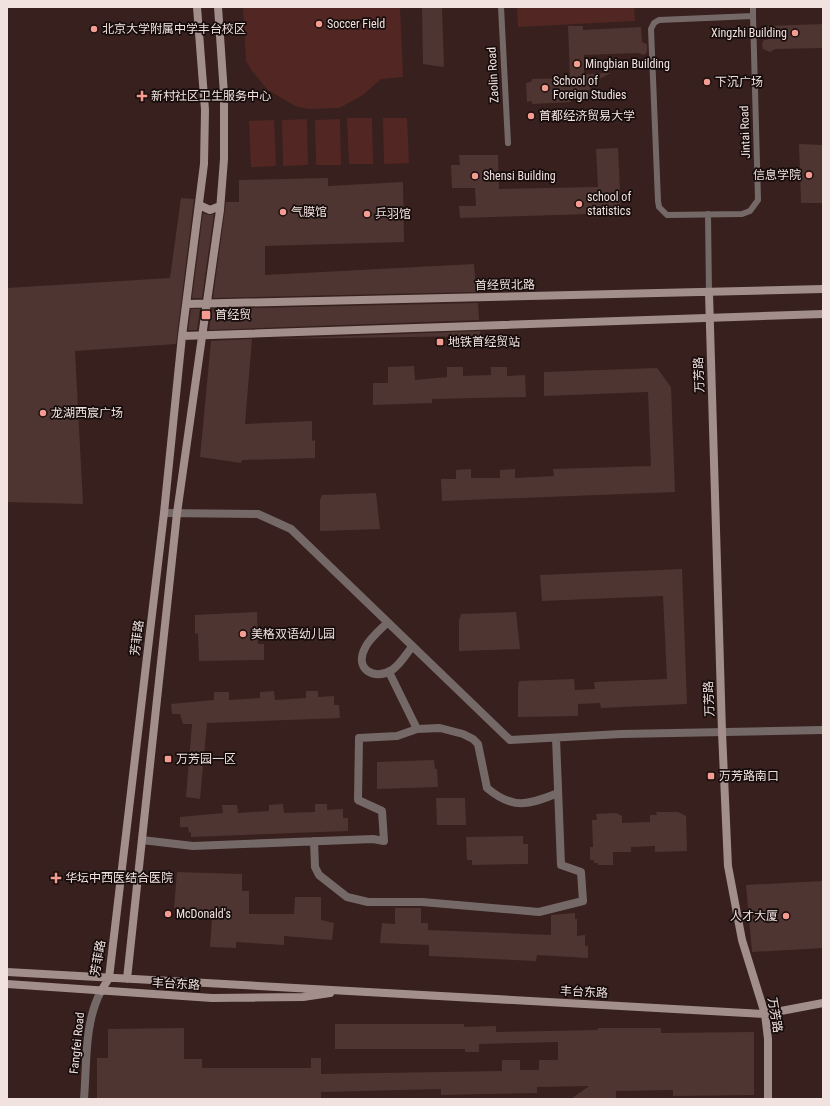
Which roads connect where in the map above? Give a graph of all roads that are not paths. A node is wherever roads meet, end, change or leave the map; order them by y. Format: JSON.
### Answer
{"nodes":[{"id":1,"x":197,"y":7,"type":"edge"},
{"id":2,"x":218,"y":7,"type":"edge"},
{"id":3,"x":501,"y":7,"type":"edge"},
{"id":4,"x":753,"y":7,"type":"edge"},
{"id":5,"x":753,"y":16,"type":"junction"},
{"id":6,"x":508,"y":143,"type":"dead end"},
{"id":7,"x":200,"y":205,"type":"junction"},
{"id":8,"x":220,"y":206,"type":"junction"},
{"id":9,"x":708,"y":214,"type":"junction"},
{"id":10,"x":823,"y":289,"type":"edge"},
{"id":11,"x":709,"y":292,"type":"junction"},
{"id":12,"x":188,"y":304,"type":"junction"},
{"id":13,"x":206,"y":304,"type":"junction"},
{"id":14,"x":823,"y":314,"type":"edge"},
{"id":15,"x":710,"y":317,"type":"junction"},
{"id":16,"x":182,"y":336,"type":"junction"},
{"id":17,"x":201,"y":336,"type":"junction"},
{"id":18,"x":164,"y":513,"type":"junction"},
{"id":19,"x":177,"y":513,"type":"junction"},
{"id":20,"x":387,"y":623,"type":"junction"},
{"id":21,"x":412,"y":647,"type":"junction"},
{"id":22,"x":389,"y":672,"type":"junction"},
{"id":23,"x":417,"y":728,"type":"junction"},
{"id":24,"x":823,"y":730,"type":"edge"},
{"id":25,"x":722,"y":732,"type":"junction"},
{"id":26,"x":556,"y":738,"type":"junction"},
{"id":27,"x":558,"y":793,"type":"junction"},
{"id":28,"x":142,"y":840,"type":"junction"},
{"id":29,"x":314,"y":841,"type":"junction"},
{"id":30,"x":7,"y":972,"type":"edge"},
{"id":31,"x":109,"y":978,"type":"junction"},
{"id":32,"x":127,"y":979,"type":"junction"},
{"id":33,"x":7,"y":984,"type":"edge"},
{"id":34,"x":101,"y":991,"type":"junction"},
{"id":35,"x":343,"y":992,"type":"junction"},
{"id":36,"x":823,"y":1003,"type":"edge"},
{"id":37,"x":765,"y":1014,"type":"junction"},
{"id":38,"x":84,"y":1099,"type":"edge"},
{"id":39,"x":768,"y":1099,"type":"edge"}],
"edges":[{"from":1,"to":7,"type":"street","name":"芳菲路"},
{"from":2,"to":8,"type":"street"},
{"from":3,"to":6,"type":"lane","name":"Zaolin Road"},
{"from":4,"to":5,"type":"lane","name":"Jintai Road"},
{"from":5,"to":9,"type":"lane","name":"Jintai Road"},
{"from":5,"to":9,"type":"lane","name":"Jintai Road"},
{"from":7,"to":8,"type":"street"},
{"from":7,"to":12,"type":"street","name":"芳菲路"},
{"from":8,"to":13,"type":"street"},
{"from":9,"to":11,"type":"lane"},
{"from":10,"to":11,"type":"street","name":"首经贸北路"},
{"from":11,"to":13,"type":"street","name":"首经贸北路"},
{"from":11,"to":15,"type":"street","name":"万芳路"},
{"from":12,"to":13,"type":"street","name":"首经贸北路"},
{"from":12,"to":16,"type":"street","name":"芳菲路"},
{"from":13,"to":17,"type":"street"},
{"from":14,"to":15,"type":"street"},
{"from":15,"to":17,"type":"street"},
{"from":15,"to":25,"type":"street","name":"万芳路"},
{"from":16,"to":17,"type":"street"},
{"from":16,"to":18,"type":"street","name":"芳菲路"},
{"from":17,"to":19,"type":"street"},
{"from":18,"to":19,"type":"street"},
{"from":18,"to":31,"type":"street","name":"芳菲路"},
{"from":19,"to":20,"type":"street"},
{"from":19,"to":28,"type":"street"},
{"from":20,"to":21,"type":"street"},
{"from":20,"to":22,"type":"street"},
{"from":21,"to":22,"type":"street"},
{"from":21,"to":26,"type":"street"},
{"from":22,"to":23,"type":"street"},
{"from":23,"to":27,"type":"street"},
{"from":23,"to":29,"type":"street"},
{"from":24,"to":25,"type":"street"},
{"from":25,"to":26,"type":"street"},
{"from":25,"to":37,"type":"street","name":"万芳路"},
{"from":26,"to":27,"type":"street"},
{"from":27,"to":29,"type":"street"},
{"from":28,"to":29,"type":"street"},
{"from":28,"to":32,"type":"street"},
{"from":30,"to":31,"type":"street","name":"丰台东路"},
{"from":31,"to":32,"type":"street","name":"丰台东路"},
{"from":31,"to":34,"type":"street","name":"芳菲路"},
{"from":32,"to":34,"type":"street","name":"芳菲路"},
{"from":32,"to":35,"type":"street","name":"丰台东路"},
{"from":33,"to":34,"type":"street","name":"丰台东路"},
{"from":34,"to":35,"type":"street","name":"丰台东路"},
{"from":34,"to":38,"type":"street","name":"Fangfei Road"},
{"from":35,"to":37,"type":"street","name":"丰台东路"},
{"from":36,"to":37,"type":"street","name":"丰台东路"},
{"from":37,"to":39,"type":"street","name":"万芳路"}]}
